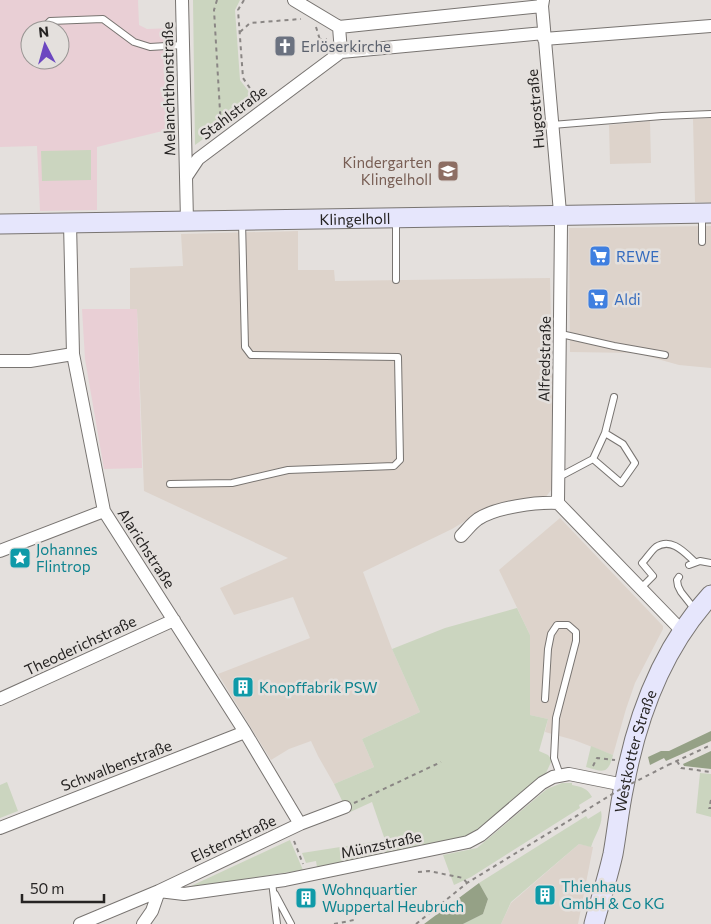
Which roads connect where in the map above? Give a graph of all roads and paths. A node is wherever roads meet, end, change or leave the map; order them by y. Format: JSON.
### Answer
{"nodes":[{"id":1,"x":182,"y":0,"type":"edge"},
{"id":2,"x":217,"y":0,"type":"edge"},
{"id":3,"x":244,"y":0,"type":"edge"},
{"id":4,"x":303,"y":2,"type":"edge"},
{"id":5,"x":542,"y":3,"type":"edge"},
{"id":6,"x":299,"y":19,"type":"dead end"},
{"id":7,"x":68,"y":20,"type":"edge"},
{"id":8,"x":316,"y":22,"type":"dead end"},
{"id":9,"x":711,"y":26,"type":"edge"},
{"id":10,"x":339,"y":27,"type":"junction"},
{"id":11,"x":240,"y":32,"type":"junction"},
{"id":12,"x":544,"y":36,"type":"junction"},
{"id":13,"x":327,"y":39,"type":"dead end"},
{"id":14,"x":183,"y":45,"type":"junction"},
{"id":15,"x":341,"y":52,"type":"junction"},
{"id":16,"x":264,"y":108,"type":"junction"},
{"id":17,"x":711,"y":114,"type":"edge"},
{"id":18,"x":552,"y":125,"type":"junction"},
{"id":19,"x":220,"y":127,"type":"dead end"},
{"id":20,"x":186,"y":177,"type":"junction"},
{"id":21,"x":706,"y":213,"type":"edge"},
{"id":22,"x":561,"y":215,"type":"junction"},
{"id":23,"x":396,"y":218,"type":"junction"},
{"id":24,"x":242,"y":220,"type":"junction"},
{"id":25,"x":187,"y":221,"type":"junction"},
{"id":26,"x":70,"y":223,"type":"junction"},
{"id":27,"x":0,"y":224,"type":"edge"},
{"id":28,"x":702,"y":242,"type":"dead end"},
{"id":29,"x":396,"y":280,"type":"dead end"},
{"id":30,"x":561,"y":334,"type":"junction"},
{"id":31,"x":73,"y":354,"type":"junction"},
{"id":32,"x":665,"y":355,"type":"dead end"},
{"id":33,"x":0,"y":361,"type":"edge"},
{"id":34,"x":614,"y":397,"type":"dead end"},
{"id":35,"x":605,"y":433,"type":"junction"},
{"id":36,"x":593,"y":459,"type":"junction"},
{"id":37,"x":559,"y":477,"type":"junction"},
{"id":38,"x":170,"y":484,"type":"dead end"},
{"id":39,"x":558,"y":503,"type":"junction"},
{"id":40,"x":104,"y":512,"type":"junction"},
{"id":41,"x":462,"y":536,"type":"dead end"},
{"id":42,"x":0,"y":551,"type":"edge"},
{"id":43,"x":711,"y":563,"type":"edge"},
{"id":44,"x":679,"y":577,"type":"dead end"},
{"id":45,"x":640,"y":588,"type":"junction"},
{"id":46,"x":711,"y":595,"type":"edge"},
{"id":47,"x":696,"y":612,"type":"junction"},
{"id":48,"x":174,"y":620,"type":"junction"},
{"id":49,"x":682,"y":631,"type":"junction"},
{"id":50,"x":0,"y":699,"type":"edge"},
{"id":51,"x":545,"y":699,"type":"dead end"},
{"id":52,"x":245,"y":732,"type":"junction"},
{"id":53,"x":711,"y":745,"type":"edge"},
{"id":54,"x":677,"y":761,"type":"junction"},
{"id":55,"x":440,"y":762,"type":"dead end"},
{"id":56,"x":629,"y":763,"type":"junction"},
{"id":57,"x":711,"y":772,"type":"edge"},
{"id":58,"x":560,"y":775,"type":"junction"},
{"id":59,"x":590,"y":778,"type":"junction"},
{"id":60,"x":624,"y":785,"type":"junction"},
{"id":61,"x":711,"y":800,"type":"edge"},
{"id":62,"x":345,"y":807,"type":"joint"},
{"id":63,"x":711,"y":808,"type":"edge"},
{"id":64,"x":294,"y":827,"type":"junction"},
{"id":65,"x":0,"y":828,"type":"edge"},
{"id":66,"x":418,"y":872,"type":"dead end"},
{"id":67,"x":315,"y":874,"type":"junction"},
{"id":68,"x":467,"y":883,"type":"junction"},
{"id":69,"x":272,"y":885,"type":"junction"},
{"id":70,"x":159,"y":891,"type":"junction"},
{"id":71,"x":360,"y":903,"type":"dead end"},
{"id":72,"x":80,"y":924,"type":"edge"},
{"id":73,"x":143,"y":924,"type":"edge"},
{"id":74,"x":277,"y":924,"type":"edge"},
{"id":75,"x":291,"y":924,"type":"edge"},
{"id":76,"x":334,"y":924,"type":"edge"},
{"id":77,"x":416,"y":924,"type":"edge"},
{"id":78,"x":594,"y":924,"type":"edge"}],
"edges":[{"from":1,"to":14,"type":"street","name":"Melanchthonstraße"},
{"from":2,"to":19,"type":"path"},
{"from":3,"to":11,"type":"path"},
{"from":4,"to":10,"type":"street"},
{"from":5,"to":10,"type":"street"},
{"from":5,"to":12,"type":"street","name":"Hugostraße"},
{"from":6,"to":11,"type":"path"},
{"from":7,"to":14,"type":"lane"},
{"from":8,"to":13,"type":"path"},
{"from":9,"to":12,"type":"street"},
{"from":10,"to":15,"type":"street"},
{"from":11,"to":16,"type":"path"},
{"from":12,"to":15,"type":"street"},
{"from":12,"to":18,"type":"street","name":"Hugostraße"},
{"from":14,"to":20,"type":"street","name":"Melanchthonstraße"},
{"from":15,"to":16,"type":"street","name":"Stahlstraße"},
{"from":16,"to":20,"type":"street","name":"Stahlstraße"},
{"from":17,"to":18,"type":"lane"},
{"from":18,"to":22,"type":"street","name":"Hugostraße"},
{"from":20,"to":25,"type":"street"},
{"from":21,"to":22,"type":"street","name":"Klingelholl"},
{"from":21,"to":28,"type":"lane"},
{"from":22,"to":23,"type":"street","name":"Klingelholl"},
{"from":22,"to":30,"type":"street","name":"Alfredstraße"},
{"from":23,"to":24,"type":"street","name":"Klingelholl"},
{"from":23,"to":29,"type":"lane"},
{"from":24,"to":25,"type":"street","name":"Klingelholl"},
{"from":24,"to":38,"type":"lane"},
{"from":25,"to":26,"type":"street","name":"Klingelholl"},
{"from":26,"to":27,"type":"street","name":"Klingelholl"},
{"from":26,"to":31,"type":"street","name":"Alarichstraße"},
{"from":30,"to":32,"type":"lane"},
{"from":30,"to":37,"type":"street","name":"Alfredstraße"},
{"from":31,"to":33,"type":"street"},
{"from":31,"to":40,"type":"street","name":"Alarichstraße"},
{"from":34,"to":35,"type":"lane"},
{"from":35,"to":36,"type":"lane"},
{"from":35,"to":36,"type":"lane"},
{"from":36,"to":37,"type":"lane"},
{"from":37,"to":39,"type":"street","name":"Alfredstraße"},
{"from":39,"to":41,"type":"street"},
{"from":39,"to":45,"type":"street"},
{"from":40,"to":42,"type":"street"},
{"from":40,"to":48,"type":"street","name":"Alarichstraße"},
{"from":43,"to":45,"type":"lane"},
{"from":44,"to":47,"type":"lane"},
{"from":45,"to":49,"type":"street"},
{"from":46,"to":47,"type":"street","name":"Westkotter Straße"},
{"from":47,"to":49,"type":"street","name":"Westkotter Straße"},
{"from":48,"to":50,"type":"street","name":"Theoderichstraße"},
{"from":48,"to":52,"type":"street","name":"Alarichstraße"},
{"from":49,"to":56,"type":"street","name":"Westkotter Straße"},
{"from":51,"to":58,"type":"lane"},
{"from":52,"to":64,"type":"street","name":"Alarichstraße"},
{"from":52,"to":65,"type":"street","name":"Schwalbenstraße"},
{"from":53,"to":54,"type":"path"},
{"from":54,"to":57,"type":"path"},
{"from":54,"to":68,"type":"path","bridge":true},
{"from":55,"to":62,"type":"path"},
{"from":56,"to":59,"type":"path"},
{"from":56,"to":60,"type":"street","name":"Westkotter Straße"},
{"from":58,"to":59,"type":"street"},
{"from":58,"to":67,"type":"street","name":"Münzstraße"},
{"from":59,"to":60,"type":"street"},
{"from":60,"to":78,"type":"street","name":"Westkotter Straße"},
{"from":61,"to":63,"type":"path"},
{"from":62,"to":64,"type":"street","name":"Elsternstraße"},
{"from":64,"to":67,"type":"path"},
{"from":64,"to":70,"type":"street","name":"Elsternstraße"},
{"from":66,"to":68,"type":"path"},
{"from":67,"to":69,"type":"street","name":"Münzstraße"},
{"from":68,"to":77,"type":"path"},
{"from":69,"to":70,"type":"street","name":"Münzstraße"},
{"from":69,"to":74,"type":"lane"},
{"from":69,"to":75,"type":"lane"},
{"from":70,"to":72,"type":"street","name":"Elsternstraße"},
{"from":70,"to":73,"type":"street"},
{"from":71,"to":76,"type":"path"}]}
